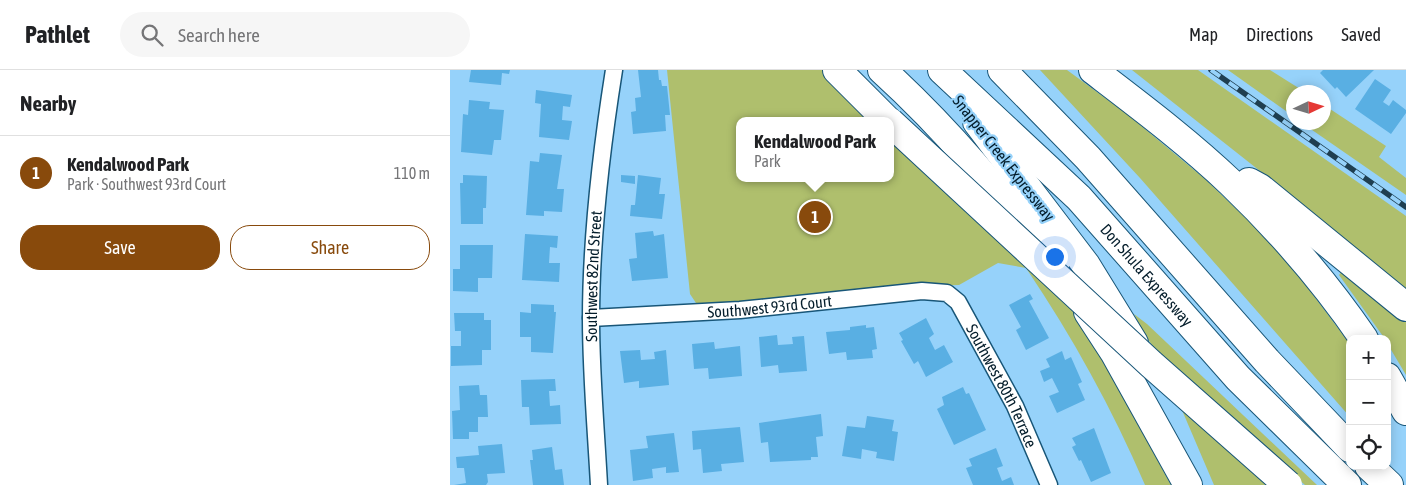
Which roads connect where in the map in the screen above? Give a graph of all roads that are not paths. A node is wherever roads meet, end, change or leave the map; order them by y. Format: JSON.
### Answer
{"nodes":[{"id":1,"x":614,"y":70,"type":"edge"},
{"id":2,"x":837,"y":70,"type":"edge"},
{"id":3,"x":882,"y":70,"type":"edge"},
{"id":4,"x":935,"y":70,"type":"edge"},
{"id":5,"x":942,"y":70,"type":"edge"},
{"id":6,"x":1002,"y":70,"type":"edge"},
{"id":7,"x":1093,"y":70,"type":"edge"},
{"id":8,"x":884,"y":117,"type":"edge"},
{"id":9,"x":894,"y":127,"type":"edge"},
{"id":10,"x":1195,"y":151,"type":"junction"},
{"id":11,"x":947,"y":293,"type":"joint"},
{"id":12,"x":1406,"y":307,"type":"edge"},
{"id":13,"x":591,"y":318,"type":"junction"},
{"id":14,"x":1361,"y":335,"type":"edge"},
{"id":15,"x":1389,"y":380,"type":"edge"},
{"id":16,"x":1406,"y":411,"type":"edge"},
{"id":17,"x":1346,"y":444,"type":"edge"},
{"id":18,"x":1373,"y":470,"type":"edge"},
{"id":19,"x":599,"y":485,"type":"edge"},
{"id":20,"x":1049,"y":485,"type":"edge"},
{"id":21,"x":1188,"y":485,"type":"edge"},
{"id":22,"x":1199,"y":485,"type":"edge"},
{"id":23,"x":1288,"y":485,"type":"edge"},
{"id":24,"x":1347,"y":485,"type":"edge"},
{"id":25,"x":1390,"y":485,"type":"edge"}],
"edges":[{"from":1,"to":13,"type":"street","name":"Southwest 82nd Street"},
{"from":2,"to":8,"type":"highway"},
{"from":3,"to":21,"type":"highway"},
{"from":4,"to":22,"type":"highway","name":"Snapper Creek Expressway"},
{"from":5,"to":24,"type":"highway","name":"Don Shula Expressway"},
{"from":6,"to":17,"type":"highway","name":"Don Shula Expressway"},
{"from":7,"to":10,"type":"highway"},
{"from":9,"to":23,"type":"highway","bridge":true},
{"from":10,"to":12,"type":"highway"},
{"from":10,"to":14,"type":"highway"},
{"from":11,"to":13,"type":"street","name":"Southwest 93rd Court"},
{"from":11,"to":20,"type":"street","name":"Southwest 80th Terrace"},
{"from":13,"to":19,"type":"street","name":"Southwest 82nd Street"},
{"from":15,"to":16,"type":"highway"},
{"from":18,"to":25,"type":"highway"}]}
